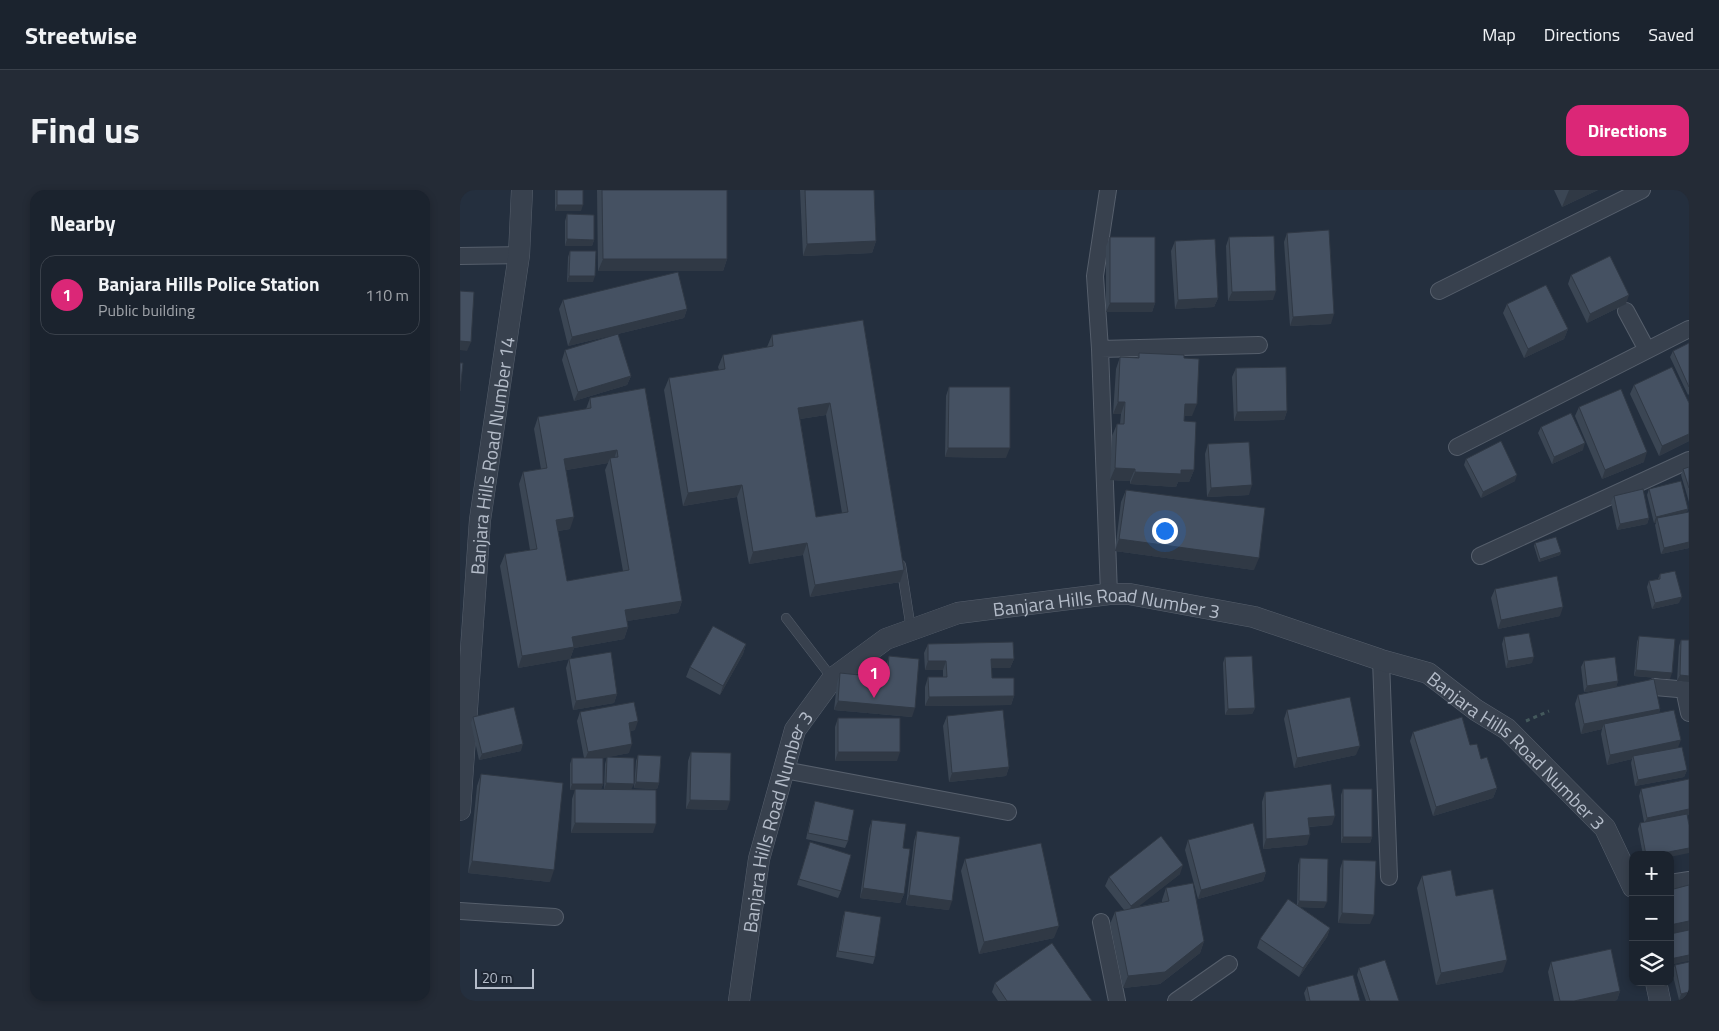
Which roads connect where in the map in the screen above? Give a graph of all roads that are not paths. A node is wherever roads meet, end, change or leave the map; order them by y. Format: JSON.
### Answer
{"nodes":[{"id":1,"x":522,"y":190,"type":"edge"},
{"id":2,"x":1108,"y":190,"type":"edge"},
{"id":3,"x":1642,"y":190,"type":"edge"},
{"id":4,"x":519,"y":255,"type":"junction"},
{"id":5,"x":460,"y":256,"type":"edge"},
{"id":6,"x":1439,"y":291,"type":"dead end"},
{"id":7,"x":1626,"y":311,"type":"edge"},
{"id":8,"x":1689,"y":329,"type":"edge"},
{"id":9,"x":1259,"y":345,"type":"dead end"},
{"id":10,"x":1100,"y":349,"type":"junction"},
{"id":11,"x":1647,"y":350,"type":"junction"},
{"id":12,"x":1457,"y":447,"type":"dead end"},
{"id":13,"x":1689,"y":460,"type":"edge"},
{"id":14,"x":1480,"y":556,"type":"dead end"},
{"id":15,"x":900,"y":560,"type":"edge"},
{"id":16,"x":1109,"y":594,"type":"junction"},
{"id":17,"x":786,"y":618,"type":"dead end"},
{"id":18,"x":911,"y":629,"type":"junction"},
{"id":19,"x":1381,"y":660,"type":"junction"},
{"id":20,"x":833,"y":678,"type":"junction"},
{"id":21,"x":1655,"y":687,"type":"edge"},
{"id":22,"x":1686,"y":690,"type":"edge"},
{"id":23,"x":464,"y":711,"type":"edge"},
{"id":24,"x":1689,"y":714,"type":"edge"},
{"id":25,"x":784,"y":770,"type":"junction"},
{"id":26,"x":460,"y":810,"type":"edge"},
{"id":27,"x":1008,"y":812,"type":"dead end"},
{"id":28,"x":1388,"y":876,"type":"dead end"},
{"id":29,"x":1629,"y":879,"type":"edge"},
{"id":30,"x":1689,"y":880,"type":"edge"},
{"id":31,"x":1674,"y":882,"type":"edge"},
{"id":32,"x":460,"y":911,"type":"edge"},
{"id":33,"x":555,"y":917,"type":"dead end"},
{"id":34,"x":1101,"y":922,"type":"dead end"},
{"id":35,"x":1229,"y":964,"type":"dead end"},
{"id":36,"x":1657,"y":986,"type":"edge"},
{"id":37,"x":739,"y":1001,"type":"edge"},
{"id":38,"x":1117,"y":1001,"type":"edge"},
{"id":39,"x":1176,"y":1001,"type":"edge"},
{"id":40,"x":1660,"y":1001,"type":"edge"}],
"edges":[{"from":1,"to":4,"type":"street","name":"Banjara Hills Road Number 14"},
{"from":2,"to":10,"type":"street"},
{"from":3,"to":6,"type":"street"},
{"from":4,"to":5,"type":"street"},
{"from":4,"to":23,"type":"street","name":"Banjara Hills Road Number 14"},
{"from":7,"to":11,"type":"street"},
{"from":8,"to":11,"type":"street"},
{"from":9,"to":10,"type":"street"},
{"from":10,"to":16,"type":"street"},
{"from":11,"to":12,"type":"street"},
{"from":13,"to":14,"type":"street"},
{"from":15,"to":18,"type":"lane"},
{"from":16,"to":18,"type":"street","name":"Banjara Hills Road Number 3"},
{"from":16,"to":19,"type":"street","name":"Banjara Hills Road Number 3"},
{"from":17,"to":20,"type":"lane"},
{"from":18,"to":20,"type":"street","name":"Banjara Hills Road Number 3"},
{"from":19,"to":28,"type":"street"},
{"from":19,"to":29,"type":"street","name":"Banjara Hills Road Number 3"},
{"from":20,"to":25,"type":"street","name":"Banjara Hills Road Number 3"},
{"from":21,"to":22,"type":"street"},
{"from":22,"to":24,"type":"street"},
{"from":23,"to":26,"type":"street","name":"Banjara Hills Road Number 14"},
{"from":25,"to":27,"type":"street"},
{"from":25,"to":37,"type":"street","name":"Banjara Hills Road Number 3"},
{"from":30,"to":31,"type":"street"},
{"from":32,"to":33,"type":"street"},
{"from":34,"to":38,"type":"street"},
{"from":35,"to":39,"type":"street"},
{"from":36,"to":40,"type":"street"}]}
